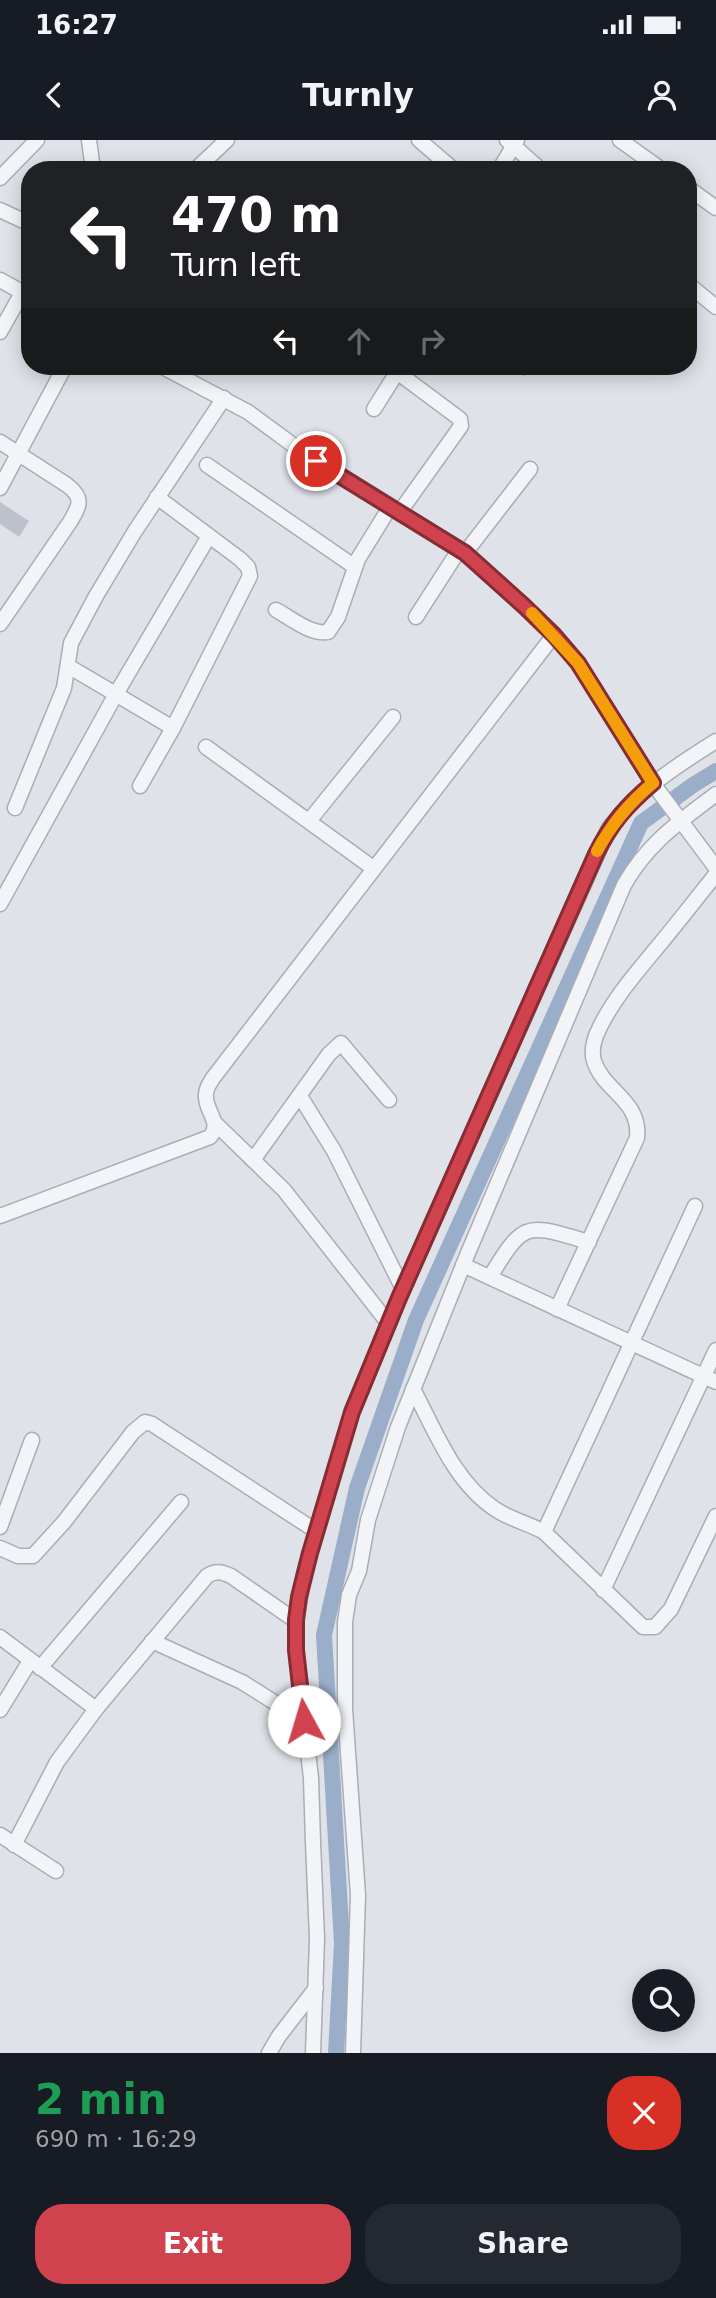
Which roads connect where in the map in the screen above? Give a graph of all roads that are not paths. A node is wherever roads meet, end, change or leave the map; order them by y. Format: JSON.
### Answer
{"nodes":[{"id":1,"x":37,"y":140,"type":"edge"},
{"id":2,"x":89,"y":140,"type":"edge"},
{"id":3,"x":227,"y":140,"type":"edge"},
{"id":4,"x":419,"y":140,"type":"edge"},
{"id":5,"x":620,"y":140,"type":"edge"},
{"id":6,"x":512,"y":142,"type":"edge"},
{"id":7,"x":92,"y":161,"type":"edge"},
{"id":8,"x":205,"y":161,"type":"edge"},
{"id":9,"x":444,"y":161,"type":"edge"},
{"id":10,"x":503,"y":161,"type":"edge"},
{"id":11,"x":532,"y":161,"type":"edge"},
{"id":12,"x":649,"y":161,"type":"edge"},
{"id":13,"x":0,"y":177,"type":"edge"},
{"id":14,"x":697,"y":194,"type":"edge"},
{"id":15,"x":716,"y":208,"type":"edge"},
{"id":16,"x":0,"y":211,"type":"edge"},
{"id":17,"x":21,"y":220,"type":"edge"},
{"id":18,"x":0,"y":280,"type":"edge"},
{"id":19,"x":697,"y":291,"type":"edge"},
{"id":20,"x":21,"y":292,"type":"edge"},
{"id":21,"x":21,"y":302,"type":"edge"},
{"id":22,"x":716,"y":307,"type":"edge"},
{"id":23,"x":0,"y":332,"type":"edge"},
{"id":24,"x":60,"y":375,"type":"edge"},
{"id":25,"x":179,"y":375,"type":"edge"},
{"id":26,"x":395,"y":375,"type":"edge"},
{"id":27,"x":406,"y":375,"type":"edge"},
{"id":28,"x":224,"y":398,"type":"junction"},
{"id":29,"x":374,"y":409,"type":"dead end"},
{"id":30,"x":0,"y":442,"type":"edge"},
{"id":31,"x":20,"y":454,"type":"junction"},
{"id":32,"x":206,"y":464,"type":"dead end"},
{"id":33,"x":530,"y":470,"type":"dead end"},
{"id":34,"x":0,"y":488,"type":"edge"},
{"id":35,"x":157,"y":497,"type":"junction"},
{"id":36,"x":394,"y":510,"type":"junction"},
{"id":37,"x":209,"y":536,"type":"junction"},
{"id":38,"x":462,"y":551,"type":"junction"},
{"id":39,"x":355,"y":567,"type":"junction"},
{"id":40,"x":276,"y":610,"type":"dead end"},
{"id":41,"x":416,"y":617,"type":"dead end"},
{"id":42,"x":0,"y":624,"type":"edge"},
{"id":43,"x":554,"y":635,"type":"junction"},
{"id":44,"x":68,"y":666,"type":"junction"},
{"id":45,"x":116,"y":694,"type":"junction"},
{"id":46,"x":393,"y":717,"type":"dead end"},
{"id":47,"x":173,"y":728,"type":"junction"},
{"id":48,"x":716,"y":741,"type":"edge"},
{"id":49,"x":206,"y":747,"type":"dead end"},
{"id":50,"x":140,"y":786,"type":"dead end"},
{"id":51,"x":655,"y":786,"type":"junction"},
{"id":52,"x":716,"y":794,"type":"edge"},
{"id":53,"x":15,"y":808,"type":"dead end"},
{"id":54,"x":678,"y":817,"type":"junction"},
{"id":55,"x":309,"y":821,"type":"junction"},
{"id":56,"x":373,"y":868,"type":"junction"},
{"id":57,"x":716,"y":868,"type":"edge"},
{"id":58,"x":716,"y":874,"type":"edge"},
{"id":59,"x":0,"y":904,"type":"edge"},
{"id":60,"x":300,"y":1096,"type":"junction"},
{"id":61,"x":389,"y":1100,"type":"dead end"},
{"id":62,"x":216,"y":1124,"type":"junction"},
{"id":63,"x":253,"y":1160,"type":"junction"},
{"id":64,"x":695,"y":1206,"type":"dead end"},
{"id":65,"x":0,"y":1216,"type":"edge"},
{"id":66,"x":589,"y":1242,"type":"junction"},
{"id":67,"x":463,"y":1265,"type":"junction"},
{"id":68,"x":489,"y":1277,"type":"junction"},
{"id":69,"x":403,"y":1289,"type":"junction"},
{"id":70,"x":557,"y":1308,"type":"junction"},
{"id":71,"x":389,"y":1324,"type":"junction"},
{"id":72,"x":633,"y":1344,"type":"junction"},
{"id":73,"x":716,"y":1350,"type":"edge"},
{"id":74,"x":710,"y":1380,"type":"edge"},
{"id":75,"x":413,"y":1389,"type":"junction"},
{"id":76,"x":32,"y":1440,"type":"dead end"},
{"id":77,"x":181,"y":1502,"type":"dead end"},
{"id":78,"x":716,"y":1516,"type":"edge"},
{"id":79,"x":0,"y":1527,"type":"edge"},
{"id":80,"x":316,"y":1531,"type":"junction"},
{"id":81,"x":544,"y":1532,"type":"junction"},
{"id":82,"x":0,"y":1548,"type":"edge"},
{"id":83,"x":603,"y":1590,"type":"junction"},
{"id":84,"x":296,"y":1620,"type":"junction"},
{"id":85,"x":0,"y":1637,"type":"edge"},
{"id":86,"x":152,"y":1641,"type":"junction"},
{"id":87,"x":35,"y":1665,"type":"junction"},
{"id":88,"x":96,"y":1709,"type":"junction"},
{"id":89,"x":0,"y":1710,"type":"edge"},
{"id":90,"x":304,"y":1721,"type":"junction"},
{"id":91,"x":0,"y":1835,"type":"edge"},
{"id":92,"x":14,"y":1844,"type":"junction"},
{"id":93,"x":56,"y":1871,"type":"dead end"},
{"id":94,"x":316,"y":1988,"type":"junction"},
{"id":95,"x":269,"y":2053,"type":"edge"},
{"id":96,"x":313,"y":2053,"type":"edge"},
{"id":97,"x":353,"y":2053,"type":"edge"}],
"edges":[{"from":1,"to":13,"type":"street"},
{"from":2,"to":7,"type":"street"},
{"from":3,"to":8,"type":"street"},
{"from":4,"to":9,"type":"street"},
{"from":5,"to":12,"type":"street"},
{"from":6,"to":10,"type":"street"},
{"from":6,"to":11,"type":"street"},
{"from":14,"to":15,"type":"street"},
{"from":16,"to":17,"type":"street"},
{"from":18,"to":20,"type":"street"},
{"from":19,"to":22,"type":"street"},
{"from":21,"to":23,"type":"street"},
{"from":24,"to":31,"type":"street"},
{"from":25,"to":28,"type":"street"},
{"from":26,"to":29,"type":"street"},
{"from":27,"to":36,"type":"street"},
{"from":28,"to":35,"type":"street"},
{"from":28,"to":36,"type":"street"},
{"from":30,"to":31,"type":"street"},
{"from":31,"to":34,"type":"street"},
{"from":31,"to":42,"type":"street"},
{"from":32,"to":39,"type":"street"},
{"from":33,"to":38,"type":"street"},
{"from":35,"to":37,"type":"street"},
{"from":35,"to":44,"type":"street"},
{"from":36,"to":38,"type":"street"},
{"from":36,"to":39,"type":"street"},
{"from":37,"to":45,"type":"street"},
{"from":37,"to":47,"type":"street"},
{"from":38,"to":41,"type":"street"},
{"from":38,"to":43,"type":"street"},
{"from":39,"to":40,"type":"street"},
{"from":43,"to":51,"type":"street"},
{"from":43,"to":56,"type":"street"},
{"from":44,"to":45,"type":"street"},
{"from":44,"to":53,"type":"street"},
{"from":45,"to":47,"type":"street"},
{"from":45,"to":59,"type":"street"},
{"from":46,"to":55,"type":"street"},
{"from":47,"to":50,"type":"street"},
{"from":48,"to":51,"type":"street"},
{"from":49,"to":55,"type":"street"},
{"from":51,"to":54,"type":"street"},
{"from":51,"to":69,"type":"street"},
{"from":52,"to":54,"type":"street"},
{"from":54,"to":57,"type":"street"},
{"from":54,"to":67,"type":"street"},
{"from":55,"to":56,"type":"street"},
{"from":56,"to":62,"type":"street"},
{"from":58,"to":66,"type":"street"},
{"from":60,"to":61,"type":"street"},
{"from":60,"to":63,"type":"street"},
{"from":60,"to":69,"type":"street"},
{"from":62,"to":63,"type":"street"},
{"from":62,"to":65,"type":"street"},
{"from":63,"to":71,"type":"street"},
{"from":64,"to":72,"type":"street"},
{"from":66,"to":68,"type":"street"},
{"from":66,"to":70,"type":"street"},
{"from":67,"to":68,"type":"street"},
{"from":67,"to":75,"type":"street"},
{"from":68,"to":70,"type":"street"},
{"from":69,"to":71,"type":"street"},
{"from":70,"to":72,"type":"street"},
{"from":71,"to":80,"type":"street"},
{"from":72,"to":74,"type":"street"},
{"from":72,"to":81,"type":"street"},
{"from":73,"to":74,"type":"street"},
{"from":74,"to":83,"type":"street"},
{"from":75,"to":81,"type":"street"},
{"from":75,"to":97,"type":"street"},
{"from":76,"to":79,"type":"street"},
{"from":77,"to":87,"type":"street"},
{"from":78,"to":83,"type":"street"},
{"from":80,"to":82,"type":"street"},
{"from":80,"to":84,"type":"street"},
{"from":81,"to":83,"type":"street"},
{"from":84,"to":86,"type":"street"},
{"from":84,"to":90,"type":"street"},
{"from":85,"to":87,"type":"street"},
{"from":86,"to":88,"type":"street"},
{"from":86,"to":90,"type":"street"},
{"from":87,"to":88,"type":"street"},
{"from":87,"to":89,"type":"street"},
{"from":88,"to":92,"type":"street"},
{"from":90,"to":94,"type":"street"},
{"from":91,"to":92,"type":"street"},
{"from":92,"to":93,"type":"street"},
{"from":94,"to":95,"type":"street"},
{"from":94,"to":96,"type":"street"}]}
